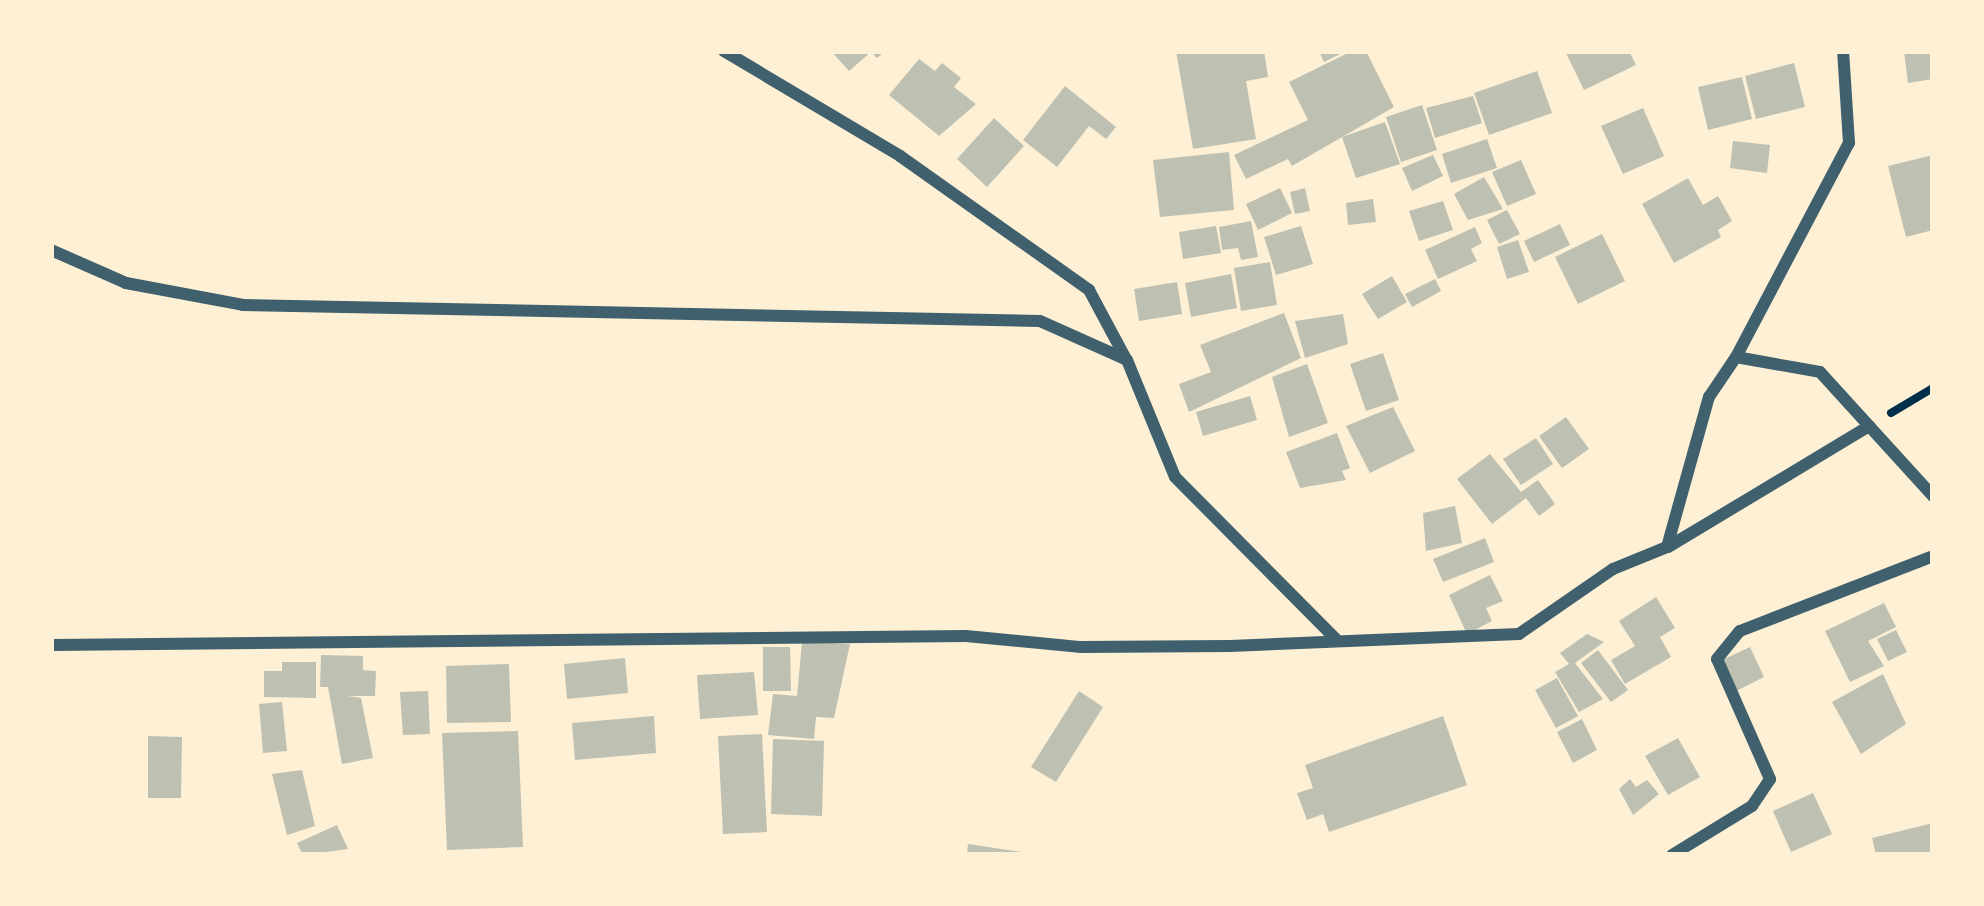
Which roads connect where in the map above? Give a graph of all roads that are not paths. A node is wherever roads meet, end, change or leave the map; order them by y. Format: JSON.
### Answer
{"nodes":[{"id":1,"x":724,"y":51,"type":"edge"},
{"id":2,"x":1844,"y":51,"type":"edge"},
{"id":3,"x":51,"y":250,"type":"edge"},
{"id":4,"x":1736,"y":357,"type":"junction"},
{"id":5,"x":1127,"y":360,"type":"junction"},
{"id":6,"x":1869,"y":426,"type":"junction"},
{"id":7,"x":1933,"y":496,"type":"edge"},
{"id":8,"x":1667,"y":548,"type":"junction"},
{"id":9,"x":1933,"y":556,"type":"edge"},
{"id":10,"x":1338,"y":641,"type":"junction"},
{"id":11,"x":51,"y":645,"type":"edge"},
{"id":12,"x":1672,"y":855,"type":"edge"}],
"edges":[{"from":1,"to":5,"type":"street"},
{"from":2,"to":4,"type":"street"},
{"from":3,"to":5,"type":"street"},
{"from":4,"to":6,"type":"street"},
{"from":4,"to":8,"type":"street"},
{"from":5,"to":10,"type":"street"},
{"from":6,"to":7,"type":"street"},
{"from":6,"to":8,"type":"street"},
{"from":8,"to":10,"type":"street"},
{"from":9,"to":12,"type":"street"},
{"from":10,"to":11,"type":"street"}]}
